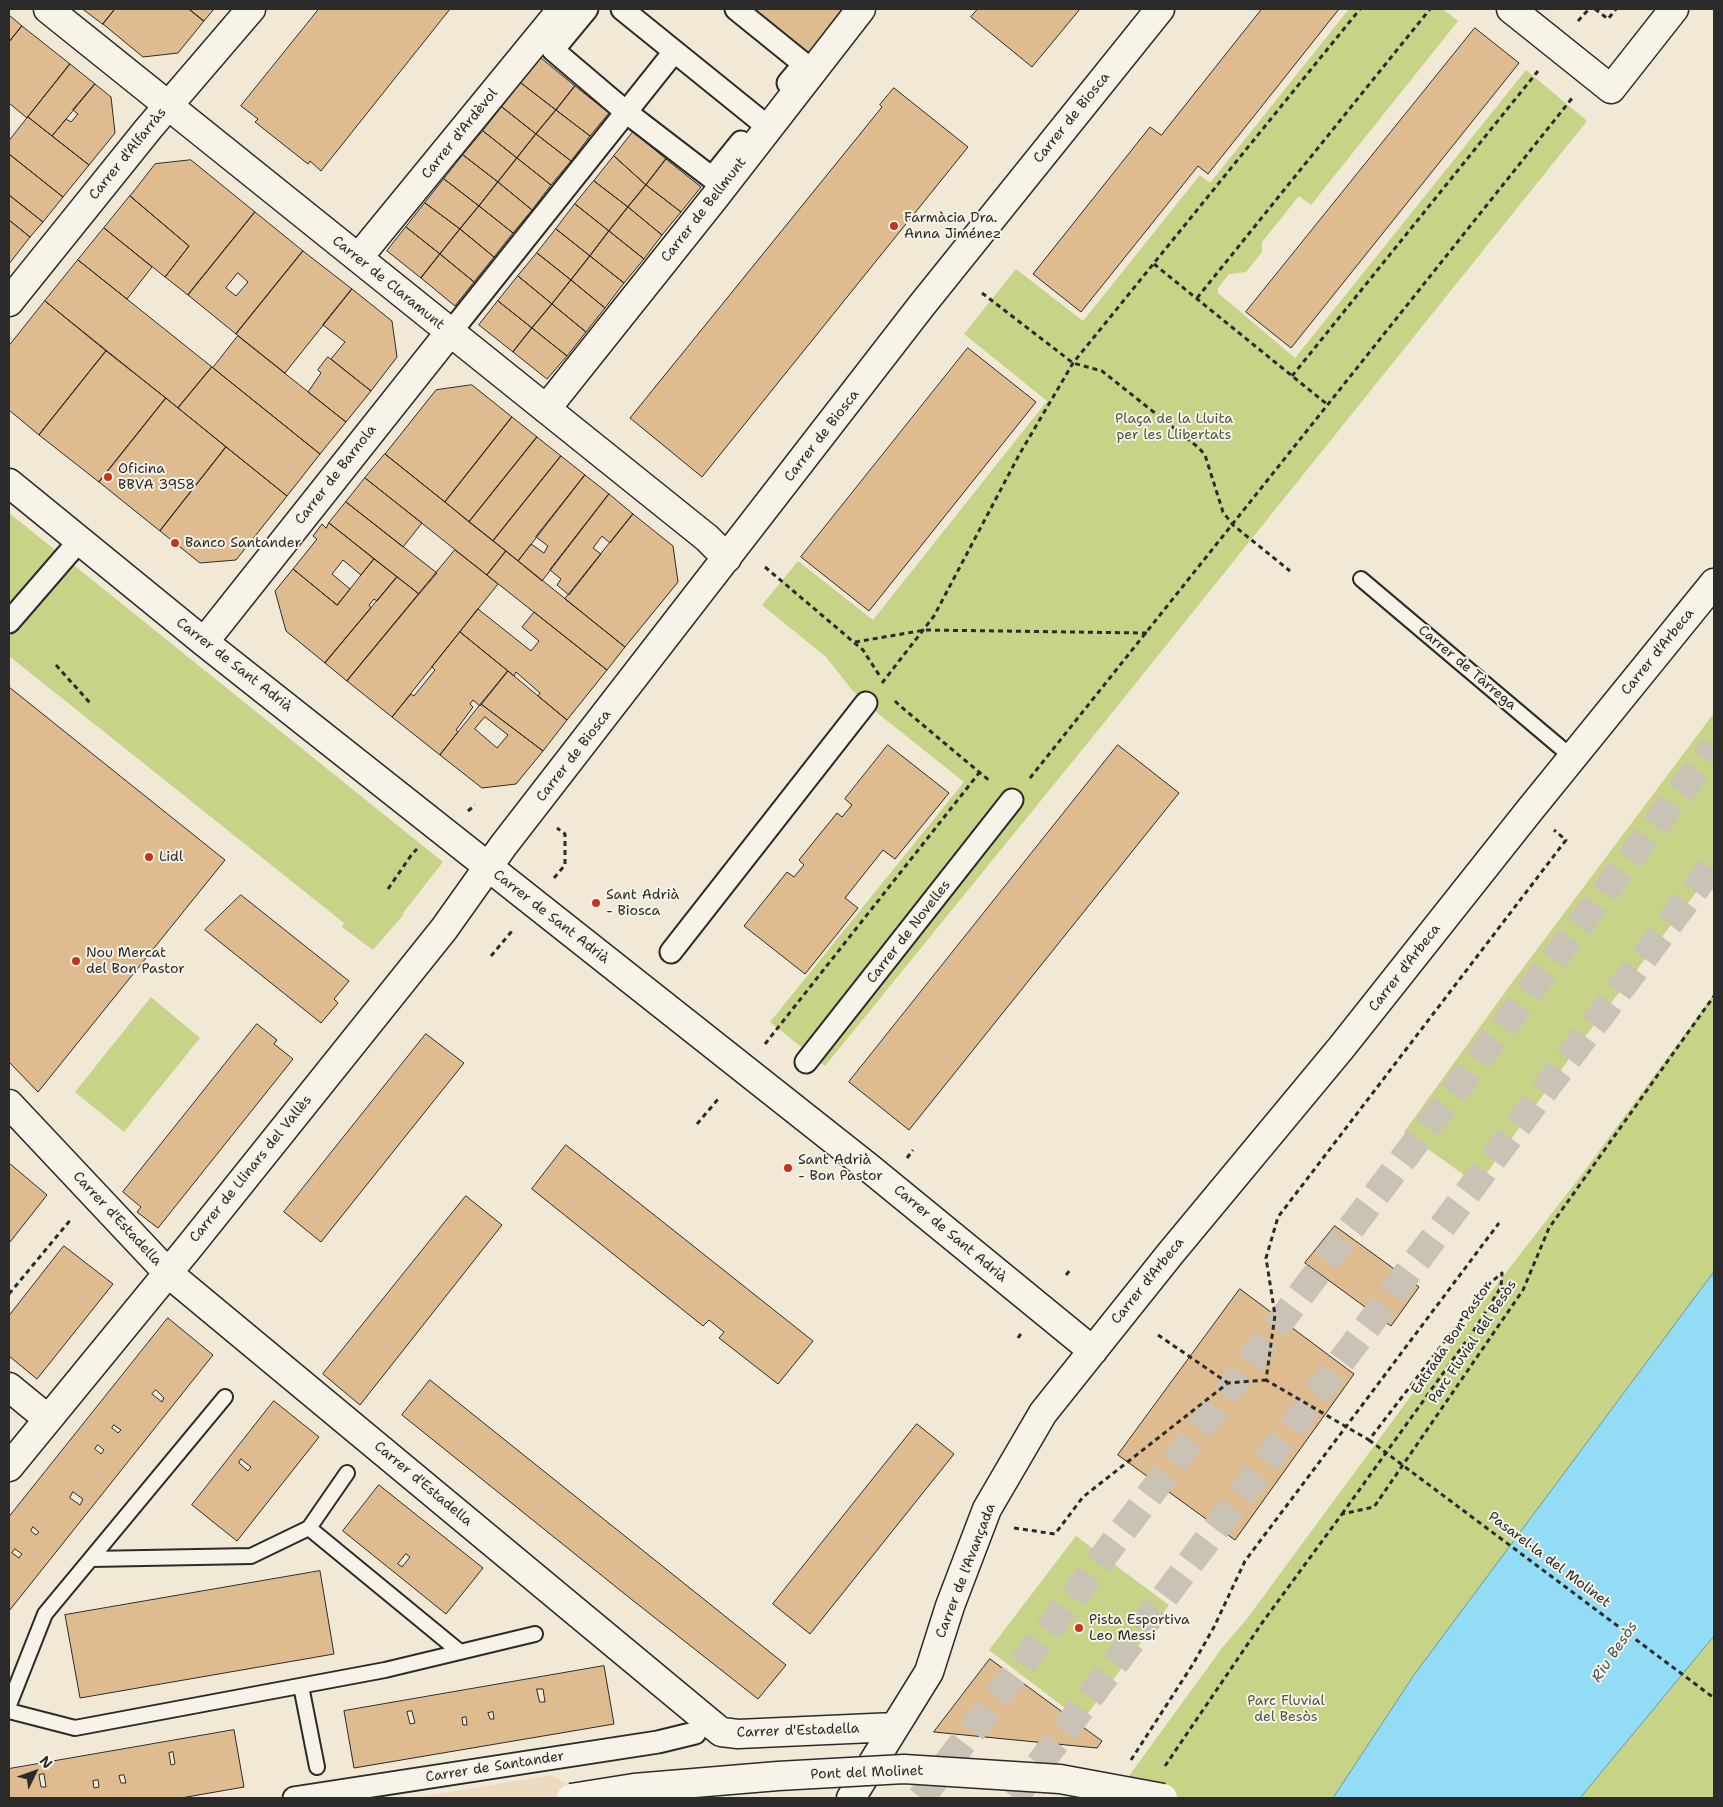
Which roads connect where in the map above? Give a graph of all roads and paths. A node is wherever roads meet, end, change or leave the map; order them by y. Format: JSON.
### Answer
{"nodes":[{"id":1,"x":48,"y":9,"type":"edge"},
{"id":2,"x":251,"y":9,"type":"edge"},
{"id":3,"x":562,"y":9,"type":"edge"},
{"id":4,"x":586,"y":9,"type":"edge"},
{"id":5,"x":622,"y":9,"type":"edge"},
{"id":6,"x":736,"y":9,"type":"edge"},
{"id":7,"x":861,"y":9,"type":"edge"},
{"id":8,"x":1160,"y":9,"type":"edge"},
{"id":9,"x":1360,"y":9,"type":"edge"},
{"id":10,"x":1430,"y":9,"type":"edge"},
{"id":11,"x":1511,"y":9,"type":"edge"},
{"id":12,"x":1589,"y":9,"type":"edge"},
{"id":13,"x":1595,"y":9,"type":"edge"},
{"id":14,"x":1616,"y":9,"type":"edge"},
{"id":15,"x":1674,"y":9,"type":"edge"},
{"id":16,"x":1559,"y":46,"type":"junction"},
{"id":17,"x":674,"y":52,"type":"junction"},
{"id":18,"x":1574,"y":96,"type":"dead end"},
{"id":19,"x":168,"y":105,"type":"junction"},
{"id":20,"x":626,"y":112,"type":"junction"},
{"id":21,"x":763,"y":124,"type":"junction"},
{"id":22,"x":358,"y":258,"type":"junction"},
{"id":23,"x":1154,"y":264,"type":"junction"},
{"id":24,"x":982,"y":293,"type":"dead end"},
{"id":25,"x":1197,"y":298,"type":"junction"},
{"id":26,"x":9,"y":302,"type":"edge"},
{"id":27,"x":454,"y":328,"type":"junction"},
{"id":28,"x":1072,"y":363,"type":"junction"},
{"id":29,"x":1292,"y":376,"type":"junction"},
{"id":30,"x":1328,"y":405,"type":"junction"},
{"id":31,"x":546,"y":409,"type":"junction"},
{"id":32,"x":9,"y":483,"type":"edge"},
{"id":33,"x":1232,"y":525,"type":"junction"},
{"id":34,"x":79,"y":541,"type":"junction"},
{"id":35,"x":727,"y":558,"type":"junction"},
{"id":36,"x":1290,"y":571,"type":"dead end"},
{"id":37,"x":1361,"y":579,"type":"dead end"},
{"id":38,"x":1714,"y":583,"type":"edge"},
{"id":39,"x":9,"y":622,"type":"edge"},
{"id":40,"x":925,"y":630,"type":"junction"},
{"id":41,"x":1147,"y":633,"type":"junction"},
{"id":42,"x":204,"y":642,"type":"junction"},
{"id":43,"x":854,"y":642,"type":"dead end"},
{"id":44,"x":56,"y":665,"type":"dead end"},
{"id":45,"x":90,"y":703,"type":"dead end"},
{"id":46,"x":866,"y":703,"type":"joint"},
{"id":47,"x":1573,"y":758,"type":"junction"},
{"id":48,"x":979,"y":773,"type":"dead end"},
{"id":49,"x":1012,"y":800,"type":"joint"},
{"id":50,"x":1566,"y":840,"type":"dead end"},
{"id":51,"x":420,"y":848,"type":"dead end"},
{"id":52,"x":566,"y":849,"type":"dead end"},
{"id":53,"x":488,"y":867,"type":"junction"},
{"id":54,"x":549,"y":884,"type":"dead end"},
{"id":55,"x":388,"y":889,"type":"dead end"},
{"id":56,"x":512,"y":931,"type":"dead end"},
{"id":57,"x":671,"y":952,"type":"dead end"},
{"id":58,"x":491,"y":956,"type":"dead end"},
{"id":59,"x":1714,"y":996,"type":"edge"},
{"id":60,"x":762,"y":1047,"type":"dead end"},
{"id":61,"x":806,"y":1062,"type":"dead end"},
{"id":62,"x":719,"y":1098,"type":"dead end"},
{"id":63,"x":9,"y":1104,"type":"edge"},
{"id":64,"x":697,"y":1124,"type":"dead end"},
{"id":65,"x":74,"y":1216,"type":"dead end"},
{"id":66,"x":1499,"y":1222,"type":"dead end"},
{"id":67,"x":1071,"y":1269,"type":"dead end"},
{"id":68,"x":168,"y":1272,"type":"junction"},
{"id":69,"x":1066,"y":1275,"type":"dead end"},
{"id":70,"x":9,"y":1294,"type":"edge"},
{"id":71,"x":1158,"y":1335,"type":"dead end"},
{"id":72,"x":1093,"y":1350,"type":"junction"},
{"id":73,"x":1266,"y":1380,"type":"junction"},
{"id":74,"x":1228,"y":1383,"type":"junction"},
{"id":75,"x":9,"y":1387,"type":"edge"},
{"id":76,"x":225,"y":1398,"type":"dead end"},
{"id":77,"x":48,"y":1419,"type":"junction"},
{"id":78,"x":1346,"y":1428,"type":"junction"},
{"id":79,"x":1369,"y":1440,"type":"junction"},
{"id":80,"x":9,"y":1467,"type":"edge"},
{"id":81,"x":347,"y":1473,"type":"dead end"},
{"id":82,"x":1342,"y":1514,"type":"junction"},
{"id":83,"x":309,"y":1528,"type":"junction"},
{"id":84,"x":1013,"y":1528,"type":"dead end"},
{"id":85,"x":91,"y":1559,"type":"junction"},
{"id":86,"x":535,"y":1634,"type":"dead end"},
{"id":87,"x":460,"y":1652,"type":"junction"},
{"id":88,"x":301,"y":1686,"type":"junction"},
{"id":89,"x":1714,"y":1698,"type":"edge"},
{"id":90,"x":9,"y":1705,"type":"edge"},
{"id":91,"x":9,"y":1711,"type":"edge"},
{"id":92,"x":895,"y":1728,"type":"junction"},
{"id":93,"x":695,"y":1733,"type":"dead end"},
{"id":94,"x":1127,"y":1766,"type":"dead end"},
{"id":95,"x":317,"y":1767,"type":"dead end"},
{"id":96,"x":1161,"y":1786,"type":"edge"},
{"id":97,"x":294,"y":1798,"type":"edge"},
{"id":98,"x":571,"y":1798,"type":"edge"},
{"id":99,"x":851,"y":1798,"type":"edge"}],
"edges":[{"from":1,"to":19,"type":"street","name":"Carrer de Claramunt"},
{"from":2,"to":19,"type":"street","name":"Carrer d'Alfarràs"},
{"from":3,"to":22,"type":"street","name":"Carrer d'Ardèvol"},
{"from":4,"to":20,"type":"street"},
{"from":5,"to":17,"type":"street"},
{"from":6,"to":21,"type":"street"},
{"from":7,"to":21,"type":"street","name":"Carrer de Bellmunt"},
{"from":8,"to":35,"type":"street","name":"Carrer de Biosca"},
{"from":9,"to":23,"type":"path"},
{"from":10,"to":25,"type":"path"},
{"from":11,"to":16,"type":"street"},
{"from":12,"to":16,"type":"path"},
{"from":13,"to":14,"type":"path"},
{"from":15,"to":16,"type":"street"},
{"from":16,"to":29,"type":"path"},
{"from":17,"to":20,"type":"street","name":"Carrer de Barnola"},
{"from":17,"to":21,"type":"street"},
{"from":18,"to":30,"type":"path"},
{"from":19,"to":22,"type":"street","name":"Carrer de Claramunt"},
{"from":19,"to":26,"type":"street","name":"Carrer d'Alfarràs"},
{"from":20,"to":21,"type":"street"},
{"from":20,"to":27,"type":"street","name":"Carrer de Barnola"},
{"from":21,"to":31,"type":"street","name":"Carrer de Bellmunt"},
{"from":22,"to":27,"type":"street","name":"Carrer de Claramunt"},
{"from":23,"to":25,"type":"path"},
{"from":23,"to":28,"type":"path"},
{"from":24,"to":28,"type":"path"},
{"from":25,"to":29,"type":"path"},
{"from":27,"to":31,"type":"street","name":"Carrer de Claramunt"},
{"from":27,"to":42,"type":"street","name":"Carrer de Barnola"},
{"from":28,"to":33,"type":"path"},
{"from":28,"to":40,"type":"path"},
{"from":29,"to":30,"type":"path"},
{"from":30,"to":33,"type":"path"},
{"from":31,"to":35,"type":"street","name":"Carrer de Claramunt"},
{"from":32,"to":34,"type":"street","name":"Carrer de Sant Adrià"},
{"from":33,"to":36,"type":"path"},
{"from":33,"to":41,"type":"path"},
{"from":34,"to":39,"type":"street"},
{"from":34,"to":42,"type":"street","name":"Carrer de Sant Adrià"},
{"from":35,"to":53,"type":"street","name":"Carrer de Biosca"},
{"from":37,"to":47,"type":"lane","name":"Carrer de Tàrrega"},
{"from":38,"to":47,"type":"street","name":"Carrer d'Arbeca"},
{"from":40,"to":41,"type":"path"},
{"from":40,"to":43,"type":"path"},
{"from":40,"to":46,"type":"path"},
{"from":41,"to":49,"type":"path"},
{"from":42,"to":53,"type":"street","name":"Carrer de Sant Adrià"},
{"from":44,"to":45,"type":"path"},
{"from":46,"to":57,"type":"street"},
{"from":47,"to":72,"type":"street","name":"Carrer d'Arbeca"},
{"from":48,"to":60,"type":"path"},
{"from":49,"to":61,"type":"street","name":"Carrer de Novelles"},
{"from":50,"to":73,"type":"path"},
{"from":51,"to":55,"type":"path"},
{"from":52,"to":54,"type":"path","name":"Carrer de Sant Adrià"},
{"from":53,"to":68,"type":"street","name":"Carrer de Llinars del Vallès"},
{"from":53,"to":72,"type":"street","name":"Carrer de Sant Adrià"},
{"from":56,"to":58,"type":"path"},
{"from":59,"to":82,"type":"path","name":"Parc Fluvial del Besòs"},
{"from":62,"to":64,"type":"path"},
{"from":63,"to":68,"type":"street","name":"Carrer d'Estadella"},
{"from":65,"to":70,"type":"path"},
{"from":66,"to":78,"type":"path"},
{"from":67,"to":69,"type":"path"},
{"from":68,"to":77,"type":"street","name":"Carrer de Llinars del Vallès"},
{"from":68,"to":92,"type":"street","name":"Carrer d'Estadella"},
{"from":71,"to":74,"type":"path"},
{"from":72,"to":92,"type":"street","name":"Carrer de l'Avançada"},
{"from":73,"to":74,"type":"path"},
{"from":73,"to":78,"type":"path","name":"Pasarel·la del Molinet"},
{"from":74,"to":84,"type":"path"},
{"from":75,"to":77,"type":"street"},
{"from":76,"to":85,"type":"lane"},
{"from":77,"to":80,"type":"street","name":"Carrer de Llinars del Vallès"},
{"from":78,"to":79,"type":"path","name":"Pasarel·la del Molinet"},
{"from":78,"to":94,"type":"path"},
{"from":79,"to":82,"type":"path","name":"Entrada Bon Pastor"},
{"from":79,"to":89,"type":"path","name":"Pasarel·la del Molinet","bridge":true},
{"from":81,"to":83,"type":"lane"},
{"from":82,"to":96,"type":"path"},
{"from":83,"to":85,"type":"lane"},
{"from":83,"to":87,"type":"lane"},
{"from":85,"to":90,"type":"lane"},
{"from":86,"to":87,"type":"lane"},
{"from":87,"to":88,"type":"lane"},
{"from":88,"to":91,"type":"lane"},
{"from":88,"to":95,"type":"lane"},
{"from":92,"to":99,"type":"street","name":"Carrer de l'Avançada"},
{"from":93,"to":97,"type":"street","name":"Carrer de Santander"},
{"from":96,"to":98,"type":"street","name":"Pont del Molinet","bridge":true}]}
